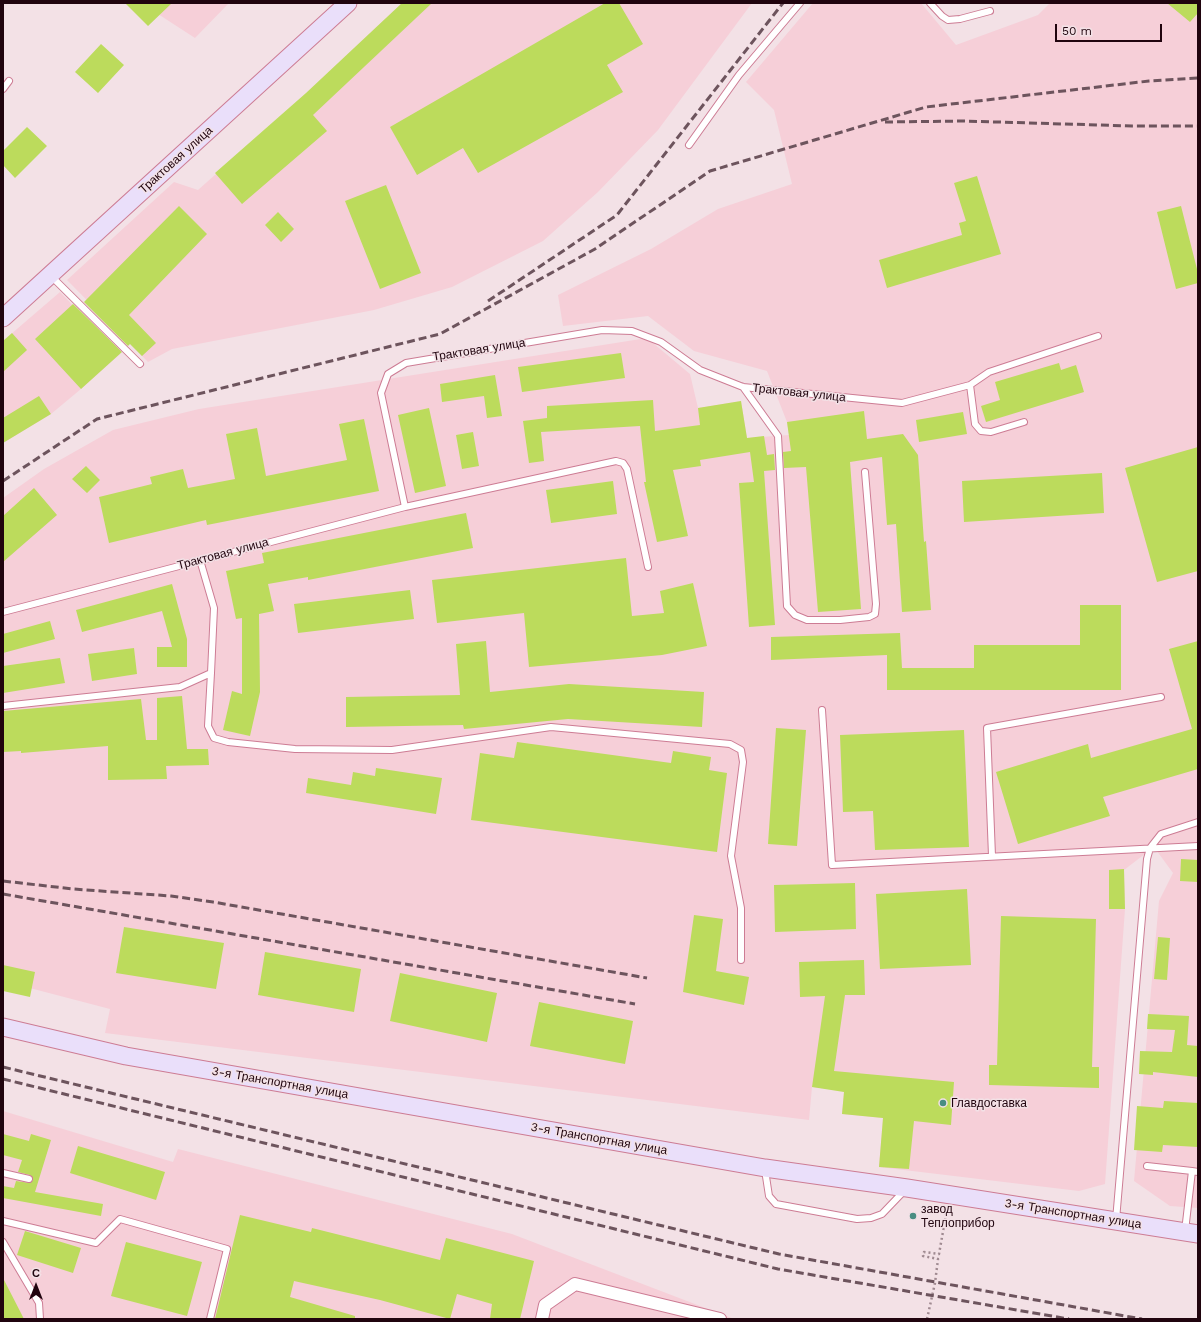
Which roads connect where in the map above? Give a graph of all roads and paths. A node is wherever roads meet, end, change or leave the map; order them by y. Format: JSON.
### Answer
{"nodes":[{"id":1,"x":348,"y":3,"type":"edge"},
{"id":2,"x":800,"y":3,"type":"edge"},
{"id":3,"x":930,"y":3,"type":"edge"},
{"id":4,"x":990,"y":11,"type":"dead end"},
{"id":5,"x":9,"y":81,"type":"dead end"},
{"id":6,"x":3,"y":89,"type":"edge"},
{"id":7,"x":689,"y":145,"type":"dead end"},
{"id":8,"x":50,"y":275,"type":"junction"},
{"id":9,"x":7,"y":312,"type":"edge"},
{"id":10,"x":1098,"y":336,"type":"dead end"},
{"id":11,"x":140,"y":364,"type":"dead end"},
{"id":12,"x":970,"y":385,"type":"junction"},
{"id":13,"x":743,"y":387,"type":"junction"},
{"id":14,"x":1024,"y":422,"type":"dead end"},
{"id":15,"x":865,"y":472,"type":"dead end"},
{"id":16,"x":405,"y":507,"type":"junction"},
{"id":17,"x":200,"y":560,"type":"junction"},
{"id":18,"x":648,"y":567,"type":"dead end"},
{"id":19,"x":3,"y":612,"type":"edge"},
{"id":20,"x":211,"y":672,"type":"junction"},
{"id":21,"x":1161,"y":697,"type":"dead end"},
{"id":22,"x":3,"y":706,"type":"edge"},
{"id":23,"x":822,"y":710,"type":"dead end"},
{"id":24,"x":1198,"y":822,"type":"edge"},
{"id":25,"x":1198,"y":846,"type":"edge"},
{"id":26,"x":1150,"y":848,"type":"junction"},
{"id":27,"x":992,"y":856,"type":"junction"},
{"id":28,"x":741,"y":960,"type":"dead end"},
{"id":29,"x":3,"y":1027,"type":"edge"},
{"id":30,"x":1147,"y":1166,"type":"dead end"},
{"id":31,"x":765,"y":1168,"type":"junction"},
{"id":32,"x":1195,"y":1172,"type":"edge"},
{"id":33,"x":3,"y":1173,"type":"edge"},
{"id":34,"x":29,"y":1179,"type":"dead end"},
{"id":35,"x":907,"y":1188,"type":"junction"},
{"id":36,"x":950,"y":1195,"type":"junction"},
{"id":37,"x":3,"y":1221,"type":"edge"},
{"id":38,"x":1116,"y":1221,"type":"junction"},
{"id":39,"x":1192,"y":1232,"type":"edge"},
{"id":40,"x":3,"y":1242,"type":"edge"},
{"id":41,"x":40,"y":1319,"type":"edge"},
{"id":42,"x":210,"y":1319,"type":"edge"},
{"id":43,"x":542,"y":1319,"type":"edge"},
{"id":44,"x":720,"y":1319,"type":"edge"},
{"id":45,"x":927,"y":1319,"type":"edge"}],
"edges":[{"from":1,"to":8,"type":"street","name":"Трактовая улица"},
{"from":2,"to":7,"type":"lane"},
{"from":3,"to":4,"type":"lane"},
{"from":5,"to":6,"type":"lane"},
{"from":8,"to":9,"type":"street","name":"Трактовая улица"},
{"from":8,"to":11,"type":"lane"},
{"from":10,"to":12,"type":"lane","name":"Трактовая улица"},
{"from":12,"to":13,"type":"lane","name":"Трактовая улица"},
{"from":12,"to":14,"type":"lane"},
{"from":13,"to":15,"type":"lane"},
{"from":13,"to":16,"type":"lane","name":"Трактовая улица"},
{"from":16,"to":17,"type":"lane","name":"Трактовая улица"},
{"from":16,"to":18,"type":"lane"},
{"from":17,"to":19,"type":"lane","name":"Трактовая улица"},
{"from":17,"to":20,"type":"lane"},
{"from":20,"to":22,"type":"lane"},
{"from":20,"to":28,"type":"lane"},
{"from":21,"to":27,"type":"lane"},
{"from":23,"to":27,"type":"lane"},
{"from":24,"to":26,"type":"lane"},
{"from":25,"to":26,"type":"lane"},
{"from":26,"to":27,"type":"lane"},
{"from":26,"to":38,"type":"lane"},
{"from":29,"to":31,"type":"street","name":"3-я Транспортная улица"},
{"from":30,"to":32,"type":"lane"},
{"from":31,"to":35,"type":"street","name":"3-я Транспортная улица"},
{"from":31,"to":35,"type":"lane"},
{"from":32,"to":39,"type":"lane"},
{"from":33,"to":34,"type":"lane"},
{"from":35,"to":36,"type":"street","name":"3-я Транспортная улица"},
{"from":36,"to":38,"type":"street","name":"3-я Транспортная улица"},
{"from":36,"to":45,"type":"path"},
{"from":37,"to":42,"type":"lane"},
{"from":38,"to":39,"type":"street","name":"3-я Транспортная улица"},
{"from":40,"to":41,"type":"lane"},
{"from":43,"to":44,"type":"street"}]}
